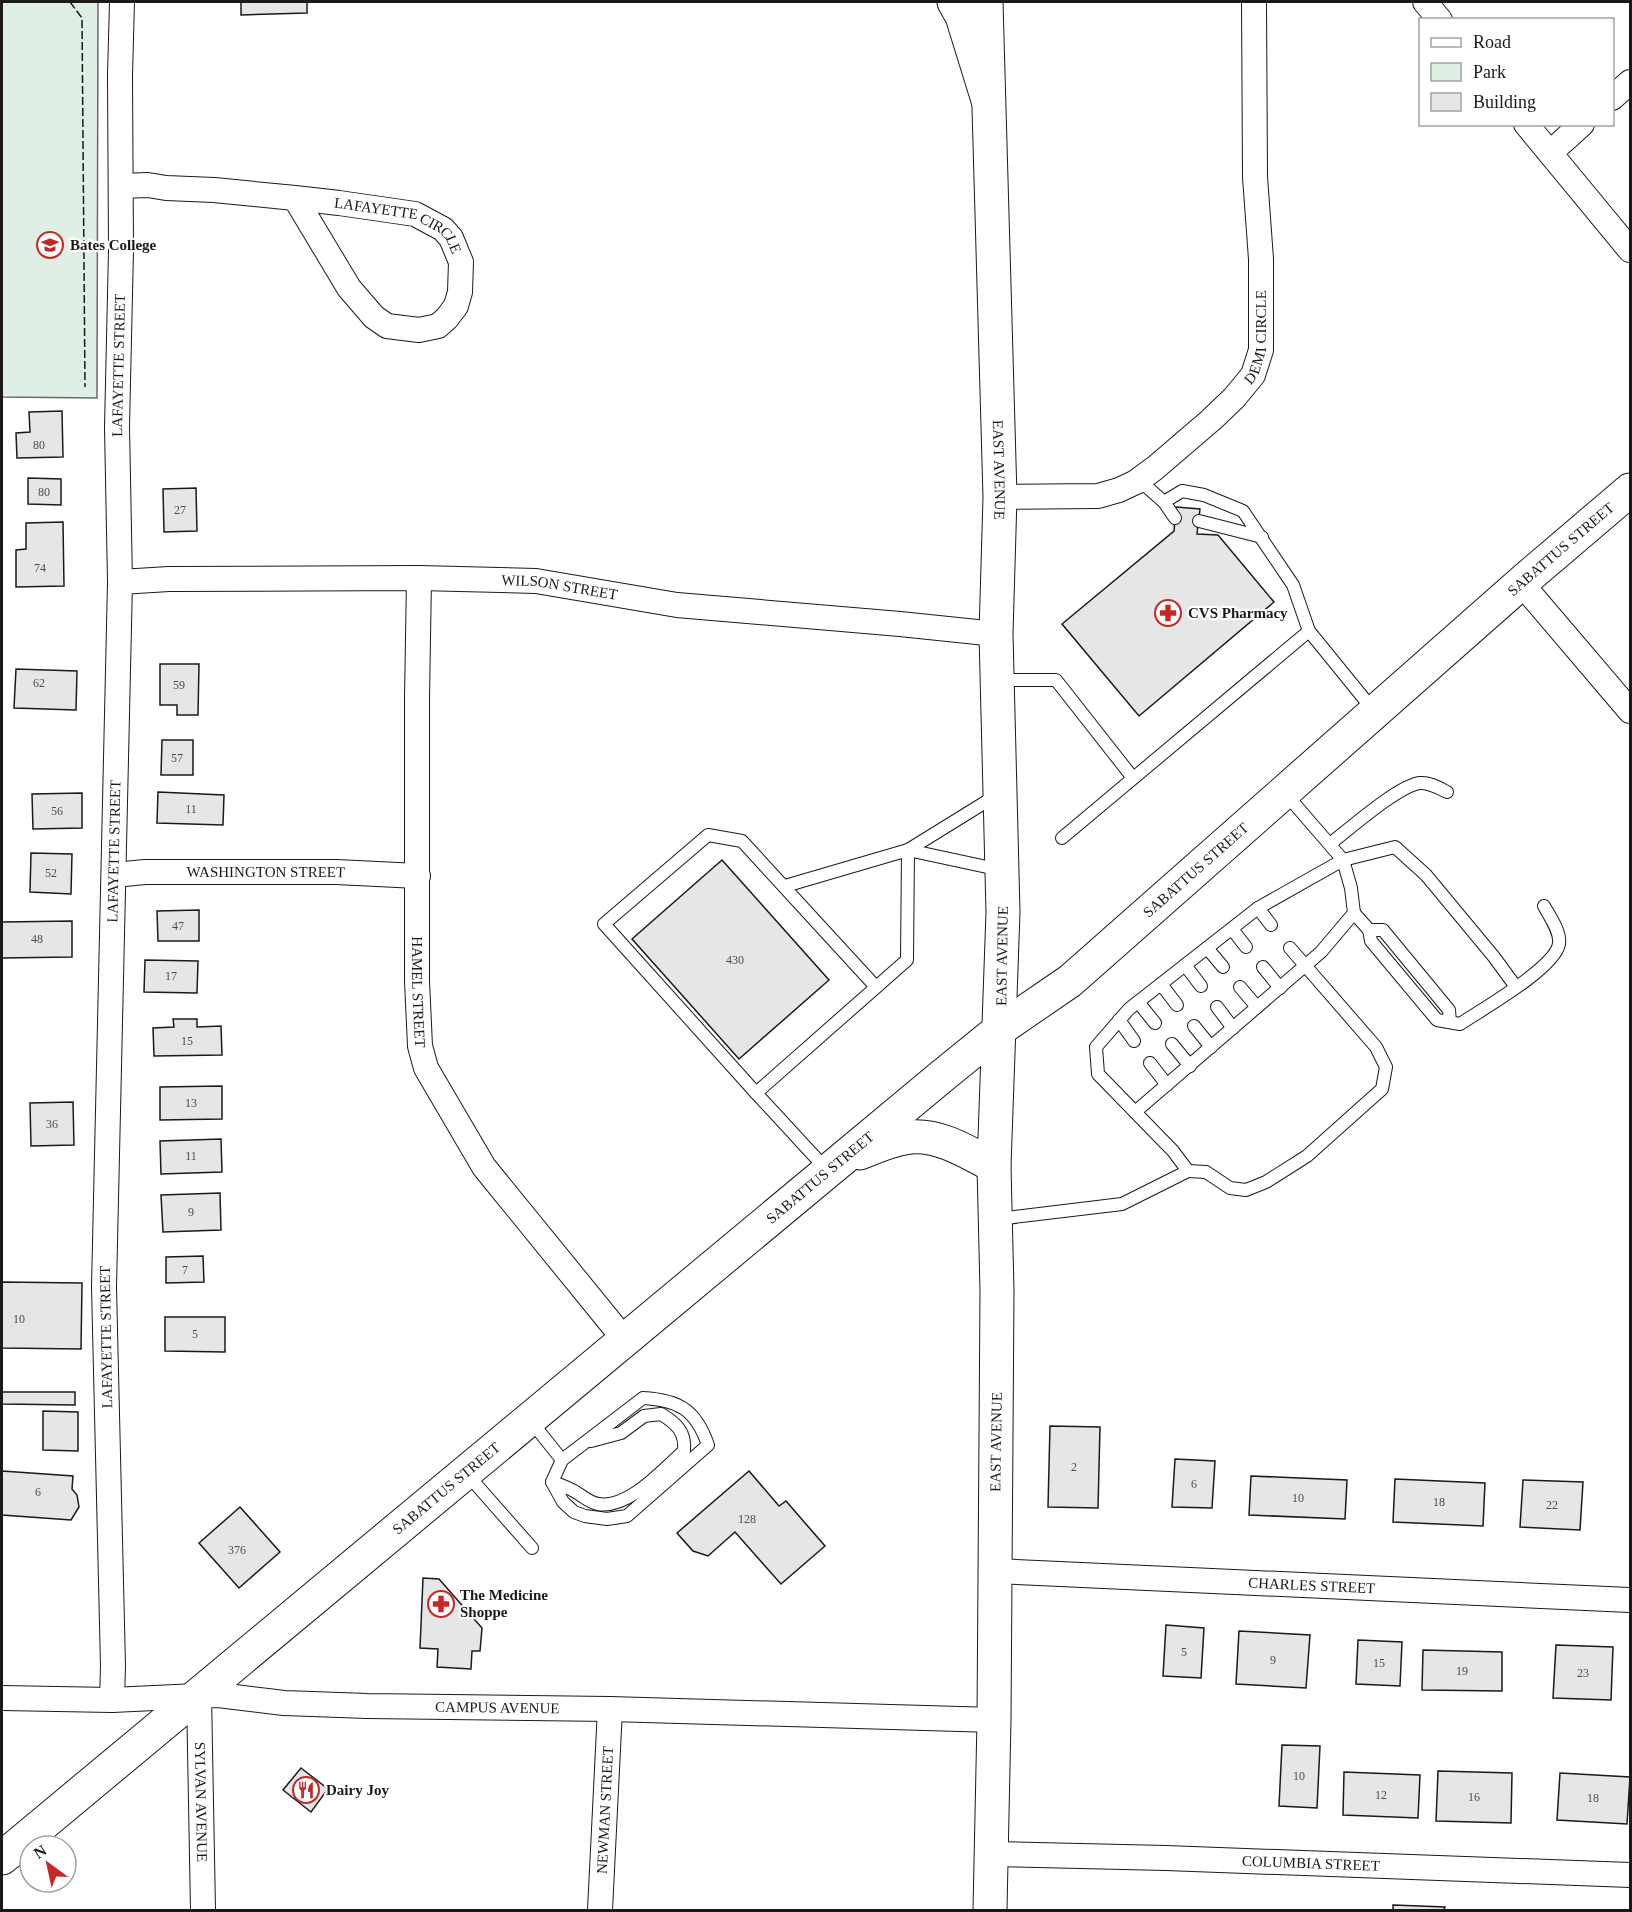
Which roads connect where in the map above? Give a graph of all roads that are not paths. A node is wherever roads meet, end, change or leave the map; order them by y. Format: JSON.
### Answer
{"nodes":[{"id":1,"x":122,"y":2,"type":"edge"},
{"id":2,"x":954,"y":2,"type":"edge"},
{"id":3,"x":986,"y":2,"type":"edge"},
{"id":4,"x":1254,"y":2,"type":"edge"},
{"id":5,"x":1425,"y":2,"type":"edge"},
{"id":6,"x":1438,"y":18,"type":"edge"},
{"id":7,"x":1630,"y":82,"type":"edge"},
{"id":8,"x":1614,"y":96,"type":"edge"},
{"id":9,"x":988,"y":100,"type":"junction"},
{"id":10,"x":1528,"y":126,"type":"edge"},
{"id":11,"x":1580,"y":126,"type":"edge"},
{"id":12,"x":1551,"y":152,"type":"junction"},
{"id":13,"x":121,"y":186,"type":"junction"},
{"id":14,"x":295,"y":198,"type":"junction"},
{"id":15,"x":1630,"y":250,"type":"edge"},
{"id":16,"x":1139,"y":480,"type":"junction"},
{"id":17,"x":1630,"y":490,"type":"edge"},
{"id":18,"x":1000,"y":497,"type":"junction"},
{"id":19,"x":1164,"y":502,"type":"junction"},
{"id":20,"x":1175,"y":518,"type":"dead end"},
{"id":21,"x":1198,"y":522,"type":"dead end"},
{"id":22,"x":1262,"y":537,"type":"junction"},
{"id":23,"x":419,"y":578,"type":"junction"},
{"id":24,"x":120,"y":582,"type":"junction"},
{"id":25,"x":1521,"y":583,"type":"junction"},
{"id":26,"x":1309,"y":631,"type":"junction"},
{"id":27,"x":996,"y":634,"type":"junction"},
{"id":28,"x":997,"y":680,"type":"junction"},
{"id":29,"x":1630,"y":711,"type":"edge"},
{"id":30,"x":1375,"y":712,"type":"junction"},
{"id":31,"x":1133,"y":778,"type":"junction"},
{"id":32,"x":1284,"y":792,"type":"junction"},
{"id":33,"x":1447,"y":792,"type":"dead end"},
{"id":34,"x":1000,"y":794,"type":"junction"},
{"id":35,"x":1062,"y":838,"type":"dead end"},
{"id":36,"x":1330,"y":844,"type":"junction"},
{"id":37,"x":908,"y":850,"type":"junction"},
{"id":38,"x":1343,"y":860,"type":"junction"},
{"id":39,"x":1002,"y":870,"type":"junction"},
{"id":40,"x":114,"y":875,"type":"junction"},
{"id":41,"x":418,"y":876,"type":"junction"},
{"id":42,"x":785,"y":886,"type":"junction"},
{"id":43,"x":1544,"y":906,"type":"dead end"},
{"id":44,"x":1258,"y":908,"type":"junction"},
{"id":45,"x":1354,"y":912,"type":"junction"},
{"id":46,"x":1271,"y":925,"type":"dead end"},
{"id":47,"x":1232,"y":929,"type":"junction"},
{"id":48,"x":1246,"y":947,"type":"dead end"},
{"id":49,"x":1207,"y":948,"type":"junction"},
{"id":50,"x":1290,"y":948,"type":"dead end"},
{"id":51,"x":1185,"y":965,"type":"junction"},
{"id":52,"x":1223,"y":967,"type":"dead end"},
{"id":53,"x":1263,"y":967,"type":"dead end"},
{"id":54,"x":1305,"y":967,"type":"junction"},
{"id":55,"x":1161,"y":984,"type":"junction"},
{"id":56,"x":1201,"y":986,"type":"dead end"},
{"id":57,"x":876,"y":987,"type":"junction"},
{"id":58,"x":1240,"y":987,"type":"dead end"},
{"id":59,"x":1515,"y":987,"type":"junction"},
{"id":60,"x":1280,"y":988,"type":"junction"},
{"id":61,"x":1138,"y":1002,"type":"junction"},
{"id":62,"x":1178,"y":1005,"type":"dead end"},
{"id":63,"x":1217,"y":1007,"type":"dead end"},
{"id":64,"x":1257,"y":1007,"type":"junction"},
{"id":65,"x":1119,"y":1020,"type":"junction"},
{"id":66,"x":1155,"y":1023,"type":"dead end"},
{"id":67,"x":1194,"y":1026,"type":"dead end"},
{"id":68,"x":1233,"y":1028,"type":"junction"},
{"id":69,"x":1000,"y":1029,"type":"junction"},
{"id":70,"x":1134,"y":1041,"type":"dead end"},
{"id":71,"x":1172,"y":1044,"type":"dead end"},
{"id":72,"x":1211,"y":1047,"type":"junction"},
{"id":73,"x":1150,"y":1063,"type":"dead end"},
{"id":74,"x":1190,"y":1066,"type":"junction"},
{"id":75,"x":1167,"y":1085,"type":"junction"},
{"id":76,"x":756,"y":1093,"type":"junction"},
{"id":77,"x":1136,"y":1112,"type":"junction"},
{"id":78,"x":994,"y":1166,"type":"junction"},
{"id":79,"x":832,"y":1167,"type":"junction"},
{"id":80,"x":1188,"y":1172,"type":"junction"},
{"id":81,"x":996,"y":1219,"type":"junction"},
{"id":82,"x":624,"y":1339,"type":"junction"},
{"id":83,"x":529,"y":1419,"type":"junction"},
{"id":84,"x":586,"y":1442,"type":"junction"},
{"id":85,"x":562,"y":1460,"type":"junction"},
{"id":86,"x":465,"y":1473,"type":"junction"},
{"id":87,"x":552,"y":1482,"type":"junction"},
{"id":88,"x":532,"y":1548,"type":"dead end"},
{"id":89,"x":994,"y":1571,"type":"junction"},
{"id":90,"x":1630,"y":1600,"type":"edge"},
{"id":91,"x":199,"y":1694,"type":"junction"},
{"id":92,"x":2,"y":1698,"type":"edge"},
{"id":93,"x":112,"y":1700,"type":"junction"},
{"id":94,"x":610,"y":1709,"type":"junction"},
{"id":95,"x":994,"y":1720,"type":"junction"},
{"id":96,"x":991,"y":1854,"type":"junction"},
{"id":97,"x":2,"y":1858,"type":"edge"},
{"id":98,"x":1630,"y":1875,"type":"edge"},
{"id":99,"x":203,"y":1911,"type":"edge"},
{"id":100,"x":600,"y":1911,"type":"edge"},
{"id":101,"x":990,"y":1911,"type":"edge"}],
"edges":[{"from":1,"to":13,"type":"street","name":"LAFAYETTE STREET"},
{"from":2,"to":9,"type":"main road"},
{"from":3,"to":9,"type":"main road","name":"EAST AVENUE"},
{"from":4,"to":16,"type":"street","name":"DEMI CIRCLE"},
{"from":5,"to":6,"type":"street"},
{"from":7,"to":8,"type":"street"},
{"from":9,"to":18,"type":"main road","name":"EAST AVENUE"},
{"from":10,"to":12,"type":"street"},
{"from":11,"to":12,"type":"street"},
{"from":12,"to":15,"type":"street"},
{"from":13,"to":14,"type":"street","name":"LAFAYETTE CIRCLE"},
{"from":13,"to":24,"type":"street","name":"LAFAYETTE STREET"},
{"from":14,"to":14,"type":"street","name":"LAFAYETTE CIRCLE"},
{"from":16,"to":18,"type":"street","name":"DEMI CIRCLE"},
{"from":16,"to":19,"type":"lane"},
{"from":17,"to":25,"type":"main road","name":"SABATTUS STREET"},
{"from":18,"to":27,"type":"main road","name":"EAST AVENUE"},
{"from":19,"to":20,"type":"lane"},
{"from":19,"to":22,"type":"lane"},
{"from":21,"to":22,"type":"lane"},
{"from":22,"to":26,"type":"lane"},
{"from":23,"to":24,"type":"street","name":"WILSON STREET"},
{"from":23,"to":27,"type":"street","name":"WILSON STREET"},
{"from":23,"to":41,"type":"street","name":"HAMEL STREET"},
{"from":24,"to":40,"type":"street","name":"LAFAYETTE STREET"},
{"from":25,"to":29,"type":"street"},
{"from":25,"to":30,"type":"main road","name":"SABATTUS STREET"},
{"from":26,"to":30,"type":"lane"},
{"from":26,"to":31,"type":"lane"},
{"from":27,"to":28,"type":"main road","name":"EAST AVENUE"},
{"from":28,"to":31,"type":"lane"},
{"from":28,"to":34,"type":"main road","name":"EAST AVENUE"},
{"from":30,"to":32,"type":"main road","name":"SABATTUS STREET"},
{"from":31,"to":35,"type":"lane"},
{"from":32,"to":36,"type":"lane"},
{"from":32,"to":69,"type":"main road","name":"SABATTUS STREET"},
{"from":33,"to":36,"type":"lane"},
{"from":34,"to":37,"type":"lane"},
{"from":34,"to":39,"type":"main road","name":"EAST AVENUE"},
{"from":36,"to":38,"type":"lane"},
{"from":37,"to":39,"type":"lane"},
{"from":37,"to":42,"type":"lane"},
{"from":37,"to":57,"type":"lane"},
{"from":38,"to":44,"type":"lane"},
{"from":38,"to":45,"type":"lane"},
{"from":38,"to":59,"type":"lane"},
{"from":39,"to":69,"type":"main road","name":"EAST AVENUE"},
{"from":40,"to":41,"type":"street","name":"WASHINGTON STREET"},
{"from":40,"to":93,"type":"street","name":"LAFAYETTE STREET"},
{"from":41,"to":82,"type":"street","name":"HAMEL STREET"},
{"from":42,"to":57,"type":"lane"},
{"from":42,"to":76,"type":"lane"},
{"from":43,"to":59,"type":"lane"},
{"from":44,"to":46,"type":"lane"},
{"from":44,"to":47,"type":"lane"},
{"from":45,"to":54,"type":"lane"},
{"from":45,"to":59,"type":"lane"},
{"from":47,"to":48,"type":"lane"},
{"from":47,"to":49,"type":"lane"},
{"from":49,"to":51,"type":"lane"},
{"from":49,"to":52,"type":"lane"},
{"from":50,"to":54,"type":"lane"},
{"from":51,"to":55,"type":"lane"},
{"from":51,"to":56,"type":"lane"},
{"from":53,"to":60,"type":"lane"},
{"from":54,"to":60,"type":"lane"},
{"from":54,"to":80,"type":"lane"},
{"from":55,"to":61,"type":"lane"},
{"from":55,"to":62,"type":"lane"},
{"from":57,"to":76,"type":"lane"},
{"from":58,"to":64,"type":"lane"},
{"from":60,"to":64,"type":"lane"},
{"from":61,"to":65,"type":"lane"},
{"from":61,"to":66,"type":"lane"},
{"from":63,"to":68,"type":"lane"},
{"from":64,"to":68,"type":"lane"},
{"from":65,"to":70,"type":"lane"},
{"from":65,"to":77,"type":"lane"},
{"from":67,"to":72,"type":"lane"},
{"from":68,"to":72,"type":"lane"},
{"from":69,"to":78,"type":"main road","name":"EAST AVENUE"},
{"from":69,"to":79,"type":"main road","name":"SABATTUS STREET"},
{"from":71,"to":74,"type":"lane"},
{"from":72,"to":74,"type":"lane"},
{"from":73,"to":75,"type":"lane"},
{"from":74,"to":75,"type":"lane"},
{"from":75,"to":77,"type":"lane"},
{"from":76,"to":79,"type":"lane"},
{"from":77,"to":80,"type":"lane"},
{"from":78,"to":79,"type":"main road"},
{"from":78,"to":81,"type":"main road","name":"EAST AVENUE"},
{"from":79,"to":82,"type":"main road","name":"SABATTUS STREET"},
{"from":80,"to":81,"type":"lane"},
{"from":81,"to":89,"type":"main road","name":"EAST AVENUE"},
{"from":82,"to":83,"type":"main road","name":"SABATTUS STREET"},
{"from":83,"to":85,"type":"lane"},
{"from":83,"to":86,"type":"main road","name":"SABATTUS STREET"},
{"from":84,"to":85,"type":"lane"},
{"from":84,"to":87,"type":"lane"},
{"from":84,"to":87,"type":"lane"},
{"from":85,"to":87,"type":"lane"},
{"from":86,"to":88,"type":"lane"},
{"from":86,"to":91,"type":"main road","name":"SABATTUS STREET"},
{"from":89,"to":90,"type":"street","name":"CHARLES STREET"},
{"from":89,"to":95,"type":"main road","name":"EAST AVENUE"},
{"from":91,"to":93,"type":"street","name":"CAMPUS AVENUE"},
{"from":91,"to":94,"type":"street","name":"CAMPUS AVENUE"},
{"from":91,"to":97,"type":"main road","name":"SABATTUS STREET"},
{"from":91,"to":99,"type":"street","name":"SYLVAN AVENUE"},
{"from":92,"to":93,"type":"street","name":"CAMPUS AVENUE"},
{"from":94,"to":95,"type":"street","name":"CAMPUS AVENUE"},
{"from":94,"to":100,"type":"street","name":"NEWMAN STREET"},
{"from":95,"to":96,"type":"main road","name":"EAST AVENUE"},
{"from":96,"to":98,"type":"street","name":"COLUMBIA STREET"},
{"from":96,"to":101,"type":"main road","name":"EAST AVENUE"}]}
